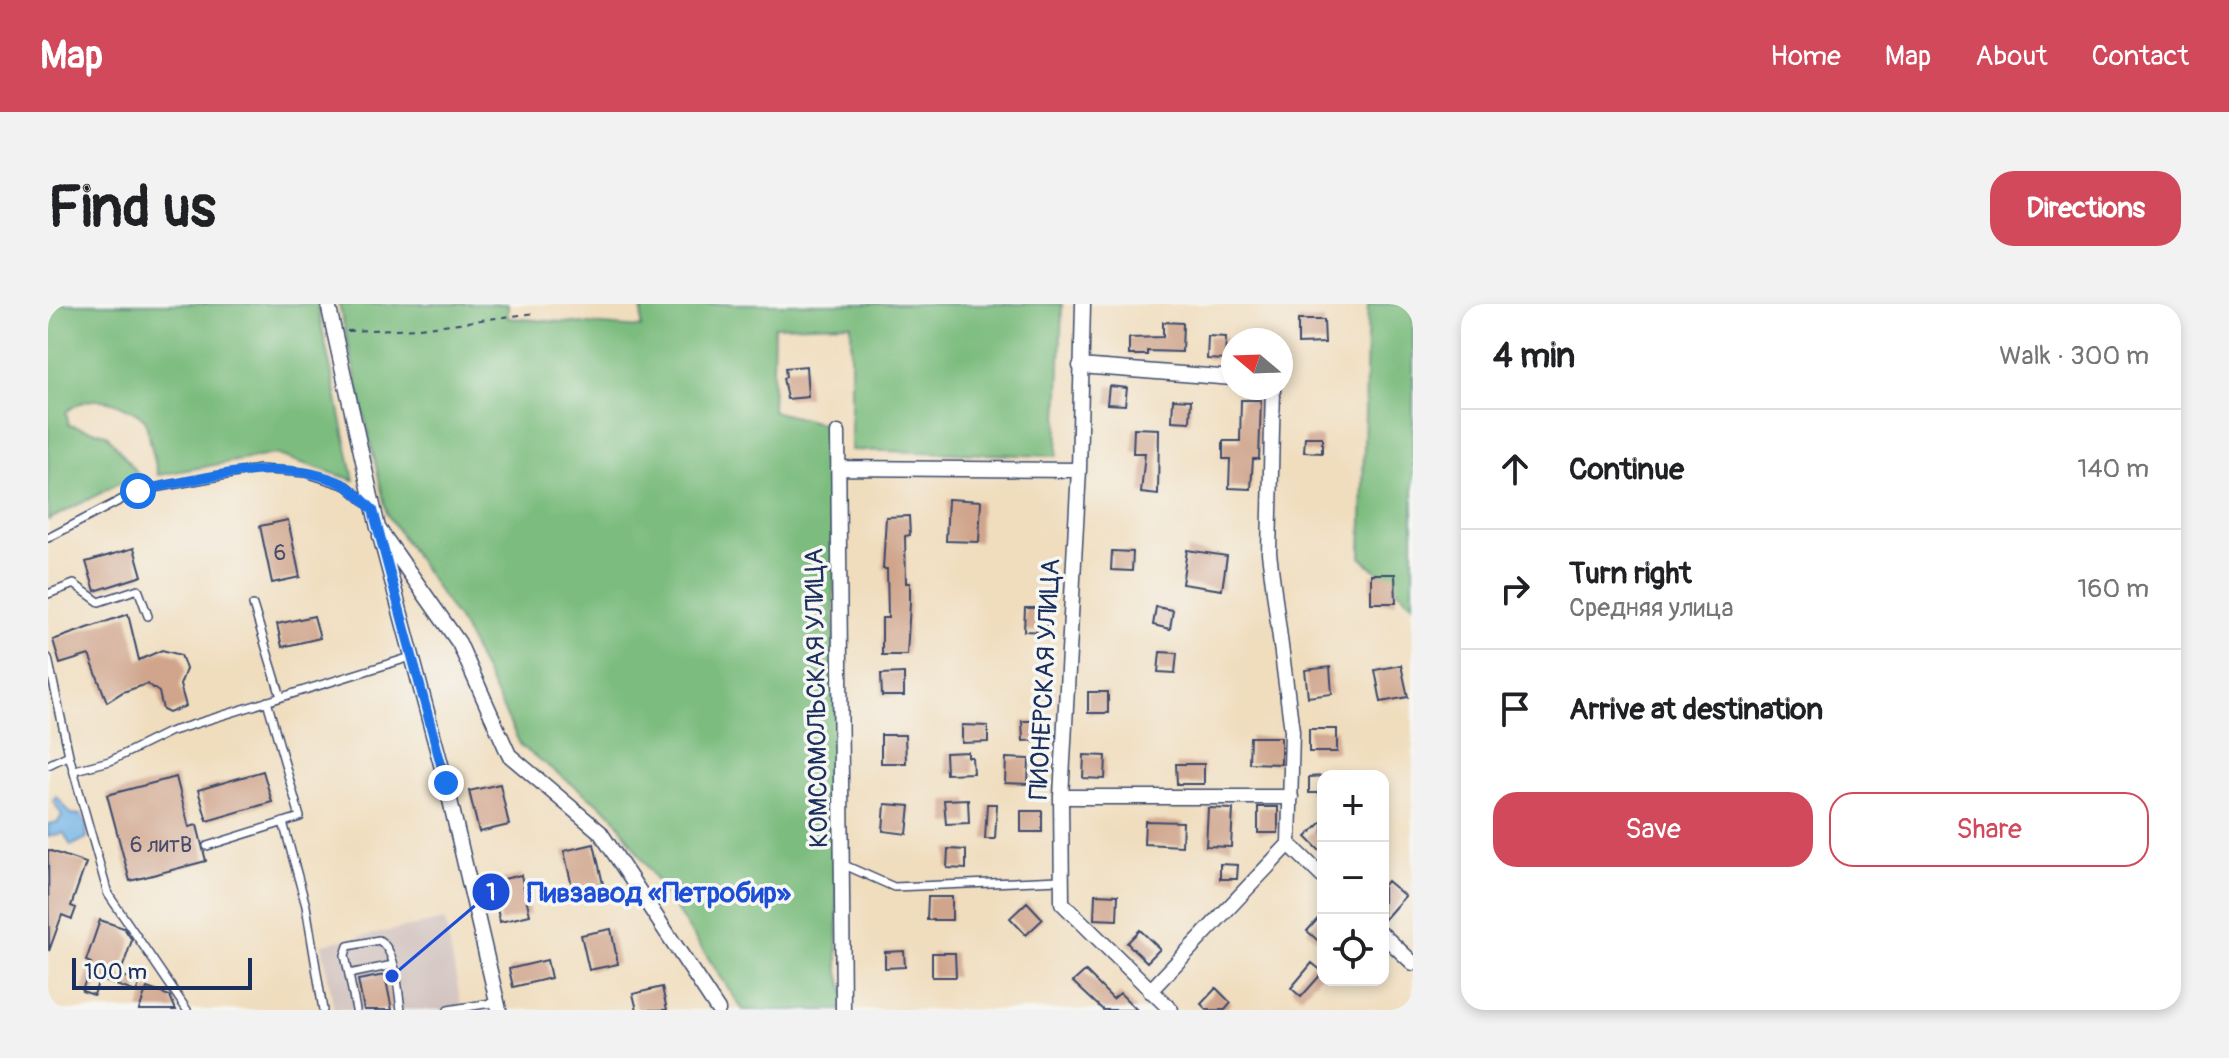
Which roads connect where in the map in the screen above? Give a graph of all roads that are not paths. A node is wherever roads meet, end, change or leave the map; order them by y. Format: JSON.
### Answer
{"nodes":[{"id":1,"x":328,"y":304,"type":"edge"},
{"id":2,"x":1083,"y":304,"type":"edge"},
{"id":3,"x":1080,"y":366,"type":"junction"},
{"id":4,"x":1221,"y":377,"type":"edge"},
{"id":5,"x":1273,"y":400,"type":"edge"},
{"id":6,"x":838,"y":433,"type":"dead end"},
{"id":7,"x":838,"y":468,"type":"junction"},
{"id":8,"x":1079,"y":470,"type":"junction"},
{"id":9,"x":373,"y":510,"type":"junction"},
{"id":10,"x":378,"y":528,"type":"junction"},
{"id":11,"x":48,"y":538,"type":"edge"},
{"id":12,"x":48,"y":594,"type":"edge"},
{"id":13,"x":253,"y":605,"type":"dead end"},
{"id":14,"x":148,"y":616,"type":"dead end"},
{"id":15,"x":411,"y":657,"type":"junction"},
{"id":16,"x":48,"y":658,"type":"edge"},
{"id":17,"x":281,"y":697,"type":"junction"},
{"id":18,"x":267,"y":701,"type":"junction"},
{"id":19,"x":69,"y":755,"type":"junction"},
{"id":20,"x":48,"y":765,"type":"edge"},
{"id":21,"x":75,"y":770,"type":"junction"},
{"id":22,"x":1061,"y":797,"type":"junction"},
{"id":23,"x":1291,"y":797,"type":"junction"},
{"id":24,"x":283,"y":822,"type":"junction"},
{"id":25,"x":1289,"y":844,"type":"junction"},
{"id":26,"x":207,"y":846,"type":"dead end"},
{"id":27,"x":842,"y":864,"type":"junction"},
{"id":28,"x":1317,"y":871,"type":"edge"},
{"id":29,"x":1060,"y":880,"type":"junction"},
{"id":30,"x":1389,"y":941,"type":"edge"},
{"id":31,"x":1413,"y":963,"type":"edge"},
{"id":32,"x":393,"y":965,"type":"junction"},
{"id":33,"x":349,"y":974,"type":"junction"},
{"id":34,"x":1150,"y":991,"type":"junction"},
{"id":35,"x":498,"y":1006,"type":"edge"},
{"id":36,"x":187,"y":1010,"type":"edge"},
{"id":37,"x":323,"y":1010,"type":"edge"},
{"id":38,"x":356,"y":1010,"type":"edge"},
{"id":39,"x":401,"y":1010,"type":"edge"},
{"id":40,"x":448,"y":1010,"type":"edge"},
{"id":41,"x":718,"y":1010,"type":"edge"},
{"id":42,"x":843,"y":1010,"type":"edge"},
{"id":43,"x":1171,"y":1010,"type":"edge"}],
"edges":[{"from":1,"to":9,"type":"street"},
{"from":2,"to":3,"type":"street","name":"ПИОНЕРСКАЯ УЛИЦА"},
{"from":3,"to":4,"type":"street"},
{"from":3,"to":8,"type":"street","name":"ПИОНЕРСКАЯ УЛИЦА"},
{"from":5,"to":23,"type":"street"},
{"from":6,"to":7,"type":"street","name":"КОМСОМОЛЬСКАЯ УЛИЦА"},
{"from":7,"to":8,"type":"street"},
{"from":7,"to":27,"type":"street","name":"КОМСОМОЛЬСКАЯ УЛИЦА"},
{"from":8,"to":22,"type":"street","name":"ПИОНЕРСКАЯ УЛИЦА"},
{"from":9,"to":10,"type":"street"},
{"from":9,"to":11,"type":"lane"},
{"from":10,"to":15,"type":"street"},
{"from":10,"to":41,"type":"street"},
{"from":12,"to":14,"type":"lane"},
{"from":13,"to":17,"type":"lane"},
{"from":15,"to":17,"type":"lane"},
{"from":15,"to":35,"type":"street"},
{"from":16,"to":19,"type":"lane"},
{"from":17,"to":18,"type":"lane"},
{"from":18,"to":21,"type":"lane"},
{"from":18,"to":24,"type":"lane"},
{"from":19,"to":20,"type":"lane"},
{"from":19,"to":21,"type":"lane"},
{"from":21,"to":36,"type":"lane"},
{"from":22,"to":23,"type":"street"},
{"from":22,"to":29,"type":"street","name":"ПИОНЕРСКАЯ УЛИЦА"},
{"from":23,"to":25,"type":"street"},
{"from":24,"to":26,"type":"lane"},
{"from":24,"to":37,"type":"lane"},
{"from":25,"to":28,"type":"street"},
{"from":25,"to":34,"type":"street"},
{"from":27,"to":29,"type":"lane"},
{"from":27,"to":42,"type":"street","name":"КОМСОМОЛЬСКАЯ УЛИЦА"},
{"from":29,"to":34,"type":"street","name":"ПИОНЕРСКАЯ УЛИЦА"},
{"from":30,"to":31,"type":"street"},
{"from":32,"to":33,"type":"lane"},
{"from":32,"to":33,"type":"lane"},
{"from":32,"to":39,"type":"lane"},
{"from":33,"to":38,"type":"lane"},
{"from":34,"to":43,"type":"street","name":"ПИОНЕРСКАЯ УЛИЦА"},
{"from":35,"to":40,"type":"lane"}]}
